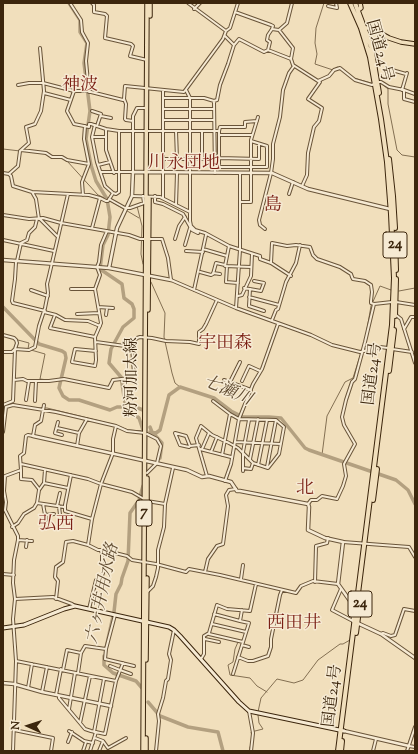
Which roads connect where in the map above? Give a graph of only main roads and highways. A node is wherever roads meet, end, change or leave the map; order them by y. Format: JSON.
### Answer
{"nodes":[{"id":1,"x":149,"y":3,"type":"edge"},
{"id":2,"x":350,"y":3,"type":"edge"},
{"id":3,"x":355,"y":3,"type":"edge"},
{"id":4,"x":360,"y":3,"type":"edge"},
{"id":5,"x":358,"y":10,"type":"junction"},
{"id":6,"x":363,"y":28,"type":"junction"},
{"id":7,"x":414,"y":44,"type":"edge"},
{"id":8,"x":148,"y":89,"type":"junction"},
{"id":9,"x":148,"y":131,"type":"junction"},
{"id":10,"x":146,"y":461,"type":"junction"},
{"id":11,"x":143,"y":499,"type":"junction"},
{"id":12,"x":146,"y":562,"type":"junction"},
{"id":13,"x":146,"y":622,"type":"junction"},
{"id":14,"x":3,"y":628,"type":"edge"},
{"id":15,"x":343,"y":730,"type":"junction"},
{"id":16,"x":145,"y":751,"type":"edge"},
{"id":17,"x":340,"y":751,"type":"edge"}],
"edges":[{"from":1,"to":8,"type":"main road","name":"粉河加太線","number":"7"},
{"from":1,"to":8,"type":"main road","name":"粉河加太線","number":"7"},
{"from":2,"to":6,"type":"highway","name":"国道24号","number":"24"},
{"from":3,"to":5,"type":"highway","name":"国道24号","number":"24"},
{"from":4,"to":5,"type":"main road"},
{"from":5,"to":6,"type":"highway","name":"国道24号","number":"24"},
{"from":6,"to":7,"type":"main road"},
{"from":6,"to":15,"type":"highway","name":"国道24号","number":"24"},
{"from":8,"to":9,"type":"main road","name":"粉河加太線","number":"7"},
{"from":8,"to":9,"type":"main road","name":"粉河加太線","number":"7"},
{"from":9,"to":10,"type":"main road","name":"粉河加太線","number":"7"},
{"from":10,"to":11,"type":"main road","name":"粉河加太線","number":"7"},
{"from":10,"to":11,"type":"main road","name":"粉河加太線","number":"7"},
{"from":11,"to":12,"type":"main road","name":"粉河加太線","number":"7"},
{"from":12,"to":13,"type":"main road","name":"粉河加太線","number":"7"},
{"from":12,"to":13,"type":"main road","name":"粉河加太線","number":"7"},
{"from":13,"to":14,"type":"main road"},
{"from":13,"to":15,"type":"main road"},
{"from":13,"to":16,"type":"main road","name":"粉河加太線","number":"7"},
{"from":15,"to":17,"type":"highway","name":"国道24号","number":"24"}]}
